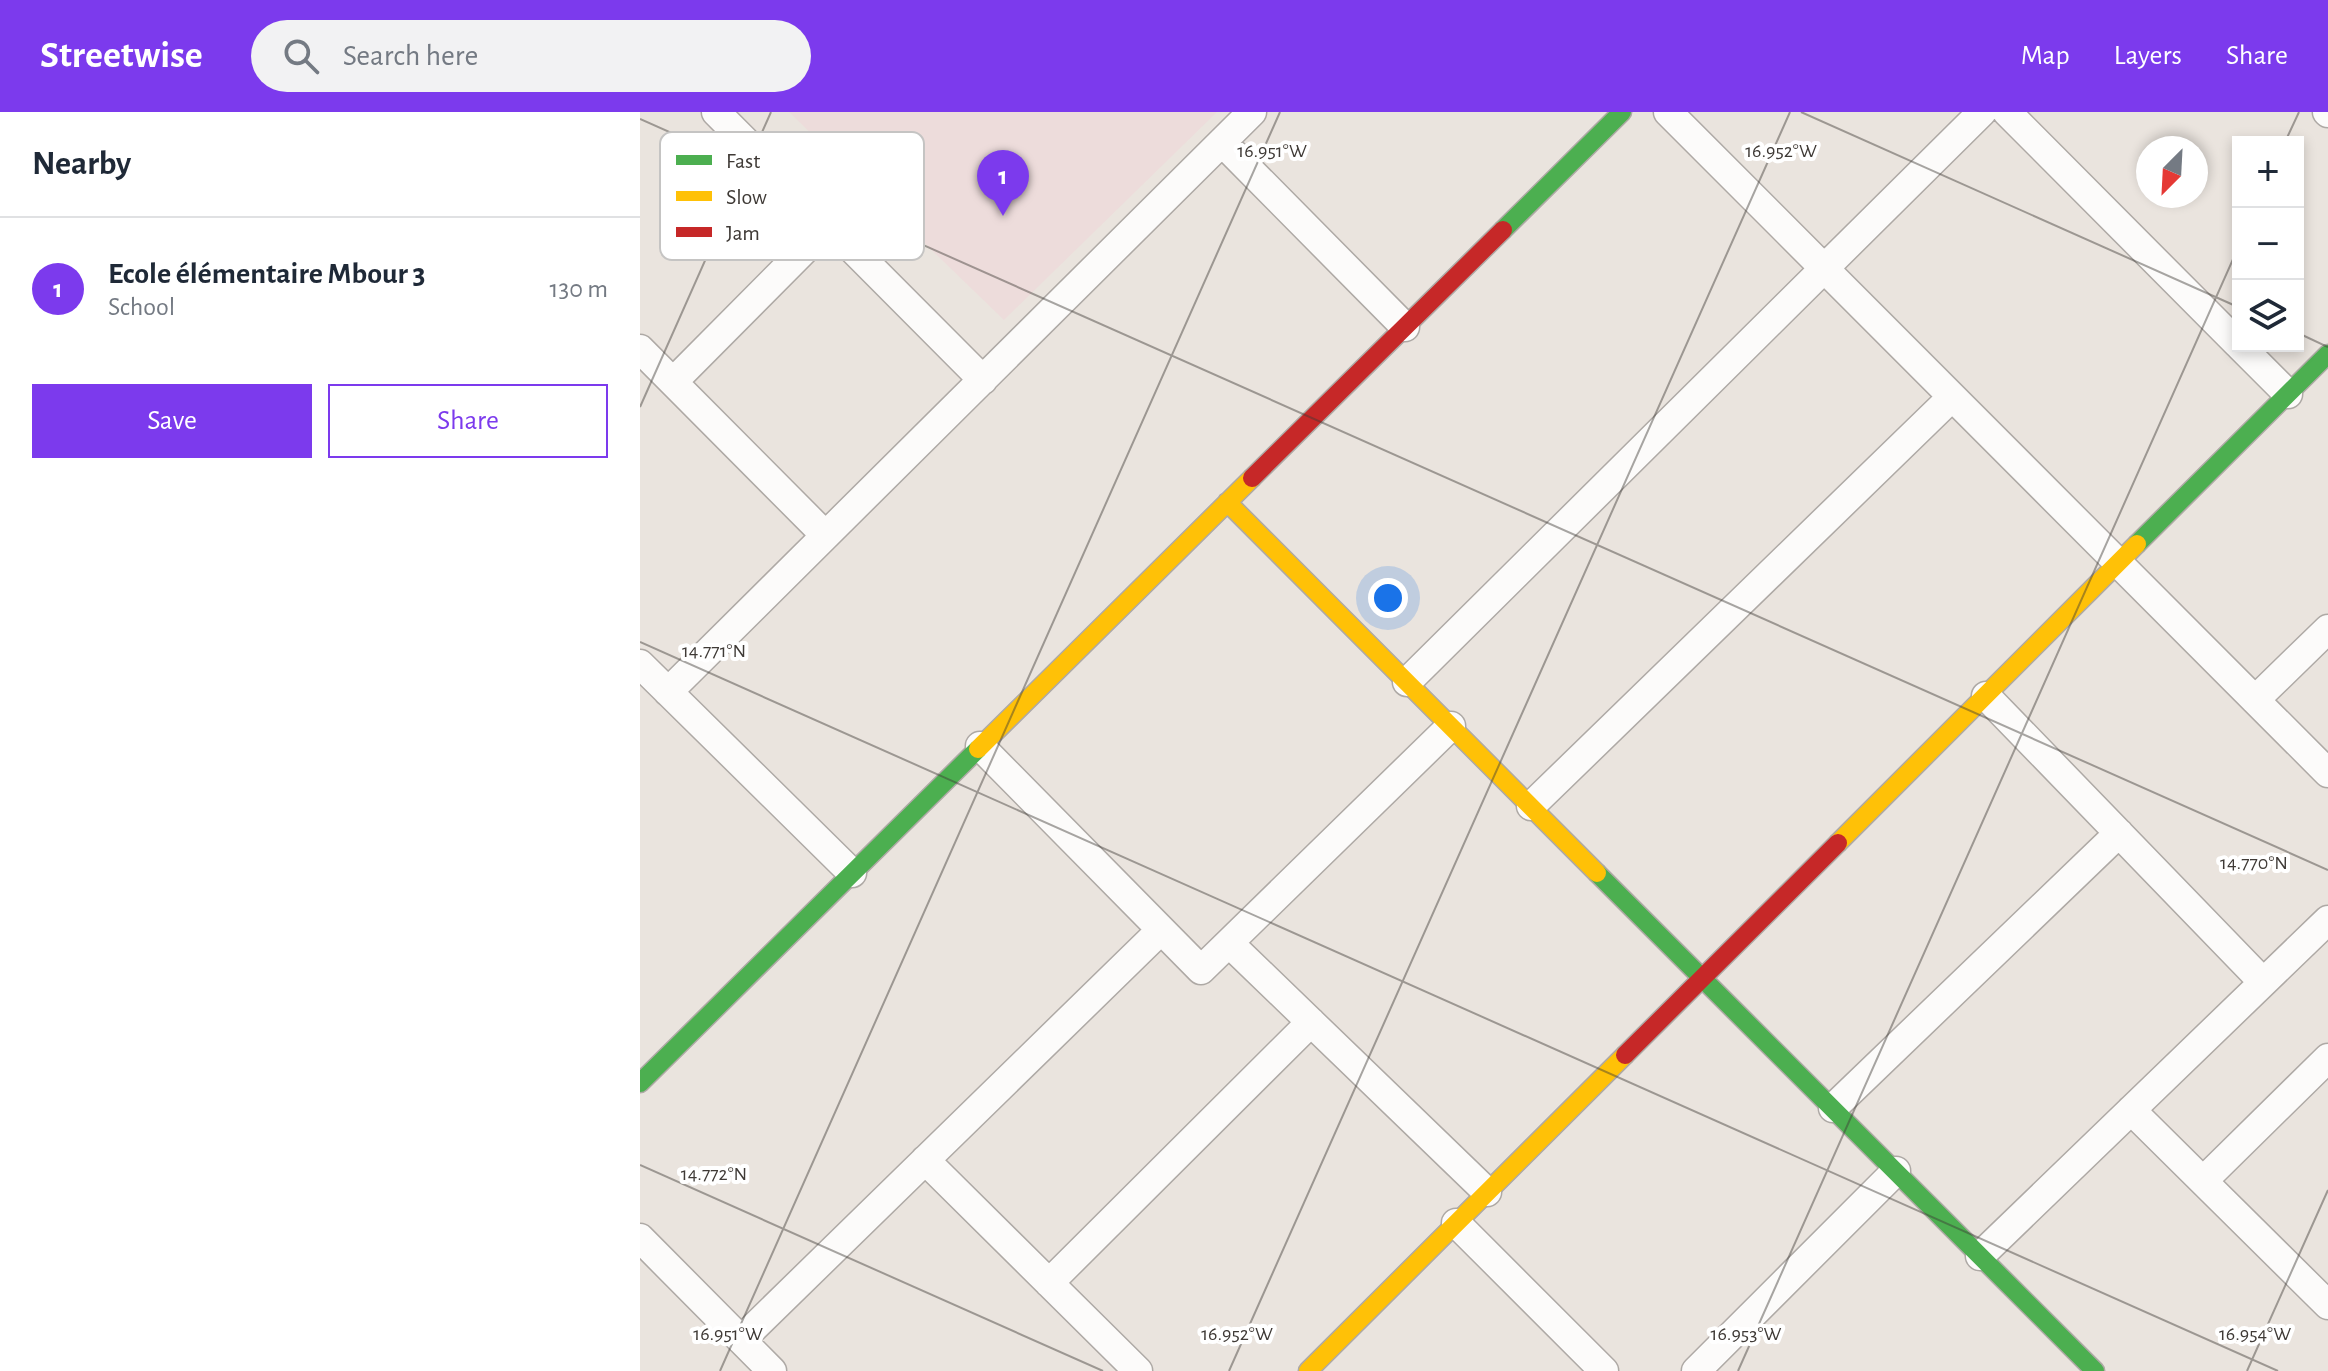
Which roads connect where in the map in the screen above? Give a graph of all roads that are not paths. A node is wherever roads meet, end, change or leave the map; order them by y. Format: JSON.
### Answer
{"nodes":[{"id":1,"x":716,"y":112,"type":"edge"},
{"id":2,"x":1252,"y":112,"type":"edge"},
{"id":3,"x":1622,"y":112,"type":"edge"},
{"id":4,"x":1668,"y":112,"type":"edge"},
{"id":5,"x":1982,"y":112,"type":"edge"},
{"id":6,"x":2007,"y":112,"type":"edge"},
{"id":7,"x":736,"y":132,"type":"edge"},
{"id":8,"x":1222,"y":142,"type":"junction"},
{"id":9,"x":794,"y":260,"type":"edge"},
{"id":10,"x":864,"y":260,"type":"edge"},
{"id":11,"x":1825,"y":269,"type":"junction"},
{"id":12,"x":1405,"y":327,"type":"junction"},
{"id":13,"x":2232,"y":338,"type":"edge"},
{"id":14,"x":640,"y":349,"type":"edge"},
{"id":15,"x":2246,"y":352,"type":"edge"},
{"id":16,"x":2327,"y":357,"type":"edge"},
{"id":17,"x":983,"y":380,"type":"junction"},
{"id":18,"x":673,"y":382,"type":"junction"},
{"id":19,"x":2288,"y":394,"type":"junction"},
{"id":20,"x":1952,"y":397,"type":"junction"},
{"id":21,"x":1227,"y":502,"type":"junction"},
{"id":22,"x":825,"y":535,"type":"junction"},
{"id":23,"x":2119,"y":563,"type":"junction"},
{"id":24,"x":2328,"y":629,"type":"edge"},
{"id":25,"x":640,"y":664,"type":"edge"},
{"id":26,"x":1407,"y":682,"type":"junction"},
{"id":27,"x":668,"y":692,"type":"junction"},
{"id":28,"x":1986,"y":696,"type":"junction"},
{"id":29,"x":2255,"y":700,"type":"junction"},
{"id":30,"x":1451,"y":726,"type":"junction"},
{"id":31,"x":980,"y":746,"type":"junction"},
{"id":32,"x":2328,"y":773,"type":"edge"},
{"id":33,"x":1531,"y":806,"type":"junction"},
{"id":34,"x":2119,"y":833,"type":"junction"},
{"id":35,"x":852,"y":873,"type":"junction"},
{"id":36,"x":2328,"y":920,"type":"edge"},
{"id":37,"x":1161,"y":930,"type":"junction"},
{"id":38,"x":1229,"y":943,"type":"junction"},
{"id":39,"x":1702,"y":978,"type":"junction"},
{"id":40,"x":2263,"y":982,"type":"junction"},
{"id":41,"x":1311,"y":1022,"type":"junction"},
{"id":42,"x":2328,"y":1058,"type":"edge"},
{"id":43,"x":645,"y":1068,"type":"edge"},
{"id":44,"x":1833,"y":1108,"type":"junction"},
{"id":45,"x":2131,"y":1110,"type":"junction"},
{"id":46,"x":925,"y":1160,"type":"junction"},
{"id":47,"x":1896,"y":1171,"type":"junction"},
{"id":48,"x":2203,"y":1181,"type":"junction"},
{"id":49,"x":1487,"y":1192,"type":"junction"},
{"id":50,"x":1456,"y":1223,"type":"junction"},
{"id":51,"x":640,"y":1238,"type":"edge"},
{"id":52,"x":1980,"y":1256,"type":"junction"},
{"id":53,"x":1049,"y":1283,"type":"junction"},
{"id":54,"x":2328,"y":1305,"type":"edge"},
{"id":55,"x":741,"y":1340,"type":"junction"},
{"id":56,"x":1705,"y":1368,"type":"edge"},
{"id":57,"x":772,"y":1371,"type":"edge"},
{"id":58,"x":1138,"y":1371,"type":"edge"},
{"id":59,"x":1308,"y":1371,"type":"edge"},
{"id":60,"x":1604,"y":1371,"type":"edge"},
{"id":61,"x":2095,"y":1371,"type":"edge"}],
"edges":[{"from":1,"to":7,"type":"street"},
{"from":2,"to":8,"type":"street"},
{"from":3,"to":12,"type":"street"},
{"from":4,"to":11,"type":"street"},
{"from":5,"to":11,"type":"street"},
{"from":6,"to":13,"type":"street"},
{"from":8,"to":12,"type":"street"},
{"from":8,"to":17,"type":"street"},
{"from":9,"to":18,"type":"street"},
{"from":10,"to":17,"type":"street"},
{"from":11,"to":20,"type":"street"},
{"from":11,"to":26,"type":"street"},
{"from":12,"to":21,"type":"street"},
{"from":14,"to":18,"type":"street"},
{"from":15,"to":19,"type":"street"},
{"from":16,"to":19,"type":"street"},
{"from":17,"to":22,"type":"street"},
{"from":18,"to":22,"type":"street"},
{"from":19,"to":23,"type":"street"},
{"from":20,"to":23,"type":"street"},
{"from":20,"to":33,"type":"street"},
{"from":21,"to":26,"type":"street"},
{"from":21,"to":31,"type":"street"},
{"from":22,"to":27,"type":"street"},
{"from":23,"to":28,"type":"street"},
{"from":23,"to":29,"type":"street"},
{"from":24,"to":29,"type":"street"},
{"from":25,"to":27,"type":"street"},
{"from":26,"to":30,"type":"street"},
{"from":27,"to":35,"type":"street"},
{"from":28,"to":34,"type":"street"},
{"from":28,"to":39,"type":"street"},
{"from":29,"to":32,"type":"street"},
{"from":30,"to":33,"type":"street"},
{"from":30,"to":38,"type":"street"},
{"from":31,"to":35,"type":"street"},
{"from":31,"to":37,"type":"street"},
{"from":33,"to":39,"type":"street"},
{"from":34,"to":40,"type":"street"},
{"from":34,"to":44,"type":"street"},
{"from":35,"to":43,"type":"street"},
{"from":36,"to":40,"type":"street"},
{"from":37,"to":38,"type":"street"},
{"from":37,"to":46,"type":"street"},
{"from":38,"to":41,"type":"street"},
{"from":39,"to":44,"type":"street"},
{"from":39,"to":49,"type":"street"},
{"from":40,"to":45,"type":"street"},
{"from":41,"to":49,"type":"street"},
{"from":41,"to":53,"type":"street"},
{"from":42,"to":48,"type":"street"},
{"from":44,"to":47,"type":"street"},
{"from":45,"to":48,"type":"street"},
{"from":45,"to":52,"type":"street"},
{"from":46,"to":53,"type":"street"},
{"from":46,"to":55,"type":"street"},
{"from":47,"to":52,"type":"street"},
{"from":47,"to":56,"type":"street"},
{"from":48,"to":54,"type":"street"},
{"from":49,"to":50,"type":"street"},
{"from":50,"to":59,"type":"street"},
{"from":50,"to":60,"type":"street"},
{"from":51,"to":55,"type":"street"},
{"from":52,"to":61,"type":"street"},
{"from":53,"to":58,"type":"street"},
{"from":55,"to":57,"type":"street"}]}
